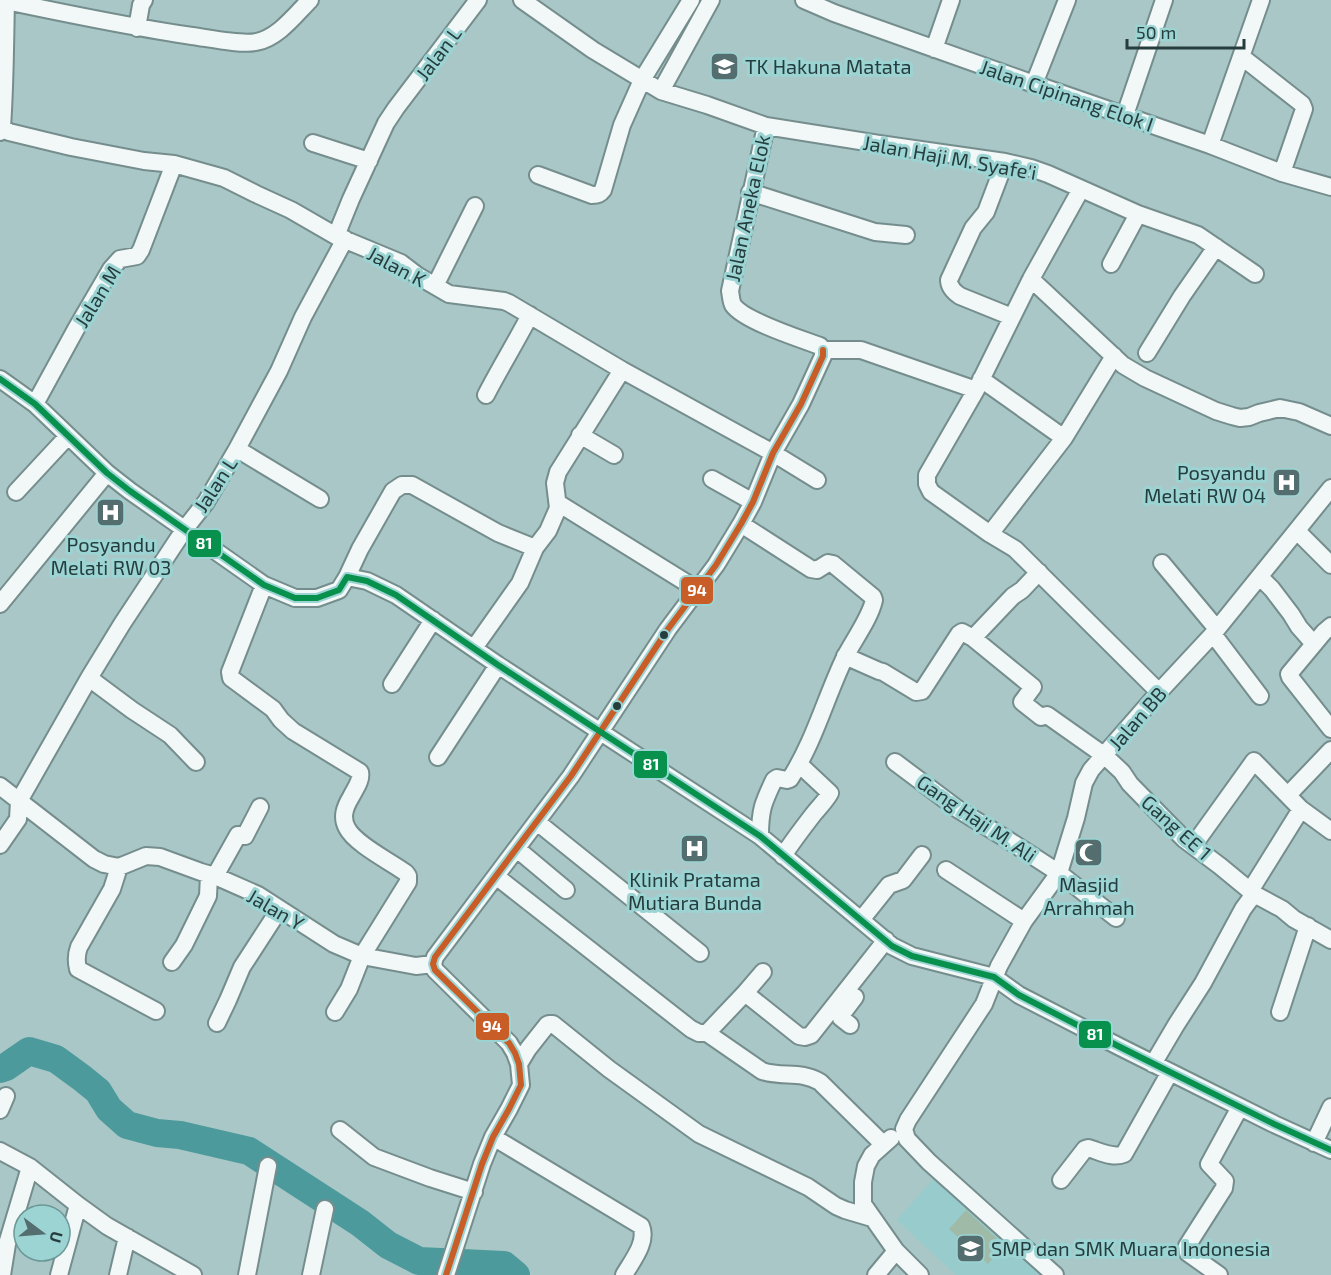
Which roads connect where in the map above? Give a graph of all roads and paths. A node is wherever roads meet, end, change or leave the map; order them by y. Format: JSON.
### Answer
{"nodes":[{"id":1,"x":144,"y":0,"type":"edge"},
{"id":2,"x":310,"y":0,"type":"edge"},
{"id":3,"x":478,"y":0,"type":"edge"},
{"id":4,"x":522,"y":0,"type":"edge"},
{"id":5,"x":691,"y":0,"type":"edge"},
{"id":6,"x":711,"y":0,"type":"edge"},
{"id":7,"x":804,"y":0,"type":"edge"},
{"id":8,"x":951,"y":0,"type":"edge"},
{"id":9,"x":1067,"y":0,"type":"edge"},
{"id":10,"x":1164,"y":0,"type":"edge"},
{"id":11,"x":1261,"y":0,"type":"edge"},
{"id":12,"x":6,"y":1,"type":"edge"},
{"id":13,"x":837,"y":7,"type":"edge"},
{"id":14,"x":137,"y":28,"type":"junction"},
{"id":15,"x":934,"y":49,"type":"junction"},
{"id":16,"x":1242,"y":57,"type":"junction"},
{"id":17,"x":642,"y":80,"type":"junction"},
{"id":18,"x":1034,"y":84,"type":"junction"},
{"id":19,"x":661,"y":91,"type":"junction"},
{"id":20,"x":2,"y":97,"type":"edge"},
{"id":21,"x":1125,"y":115,"type":"junction"},
{"id":22,"x":766,"y":126,"type":"junction"},
{"id":23,"x":1,"y":129,"type":"edge"},
{"id":24,"x":313,"y":143,"type":"dead end"},
{"id":25,"x":1210,"y":145,"type":"junction"},
{"id":26,"x":369,"y":161,"type":"junction"},
{"id":27,"x":1005,"y":162,"type":"junction"},
{"id":28,"x":174,"y":164,"type":"junction"},
{"id":29,"x":1282,"y":173,"type":"junction"},
{"id":30,"x":538,"y":176,"type":"dead end"},
{"id":31,"x":1331,"y":187,"type":"edge"},
{"id":32,"x":1081,"y":189,"type":"junction"},
{"id":33,"x":750,"y":192,"type":"junction"},
{"id":34,"x":476,"y":206,"type":"dead end"},
{"id":35,"x":1138,"y":214,"type":"junction"},
{"id":36,"x":906,"y":235,"type":"dead end"},
{"id":37,"x":340,"y":238,"type":"junction"},
{"id":38,"x":1216,"y":246,"type":"junction"},
{"id":39,"x":1112,"y":264,"type":"dead end"},
{"id":40,"x":1254,"y":274,"type":"dead end"},
{"id":41,"x":1031,"y":279,"type":"junction"},
{"id":42,"x":435,"y":286,"type":"junction"},
{"id":43,"x":530,"y":315,"type":"junction"},
{"id":44,"x":1012,"y":316,"type":"junction"},
{"id":45,"x":824,"y":350,"type":"junction"},
{"id":46,"x":1146,"y":353,"type":"dead end"},
{"id":47,"x":1114,"y":356,"type":"junction"},
{"id":48,"x":622,"y":370,"type":"junction"},
{"id":49,"x":0,"y":379,"type":"edge"},
{"id":50,"x":978,"y":384,"type":"junction"},
{"id":51,"x":486,"y":395,"type":"dead end"},
{"id":52,"x":35,"y":404,"type":"junction"},
{"id":53,"x":1331,"y":426,"type":"edge"},
{"id":54,"x":580,"y":435,"type":"junction"},
{"id":55,"x":68,"y":436,"type":"junction"},
{"id":56,"x":1064,"y":438,"type":"junction"},
{"id":57,"x":237,"y":449,"type":"junction"},
{"id":58,"x":773,"y":453,"type":"junction"},
{"id":59,"x":614,"y":455,"type":"dead end"},
{"id":60,"x":106,"y":473,"type":"junction"},
{"id":61,"x":712,"y":479,"type":"dead end"},
{"id":62,"x":817,"y":480,"type":"dead end"},
{"id":63,"x":1331,"y":488,"type":"edge"},
{"id":64,"x":16,"y":492,"type":"dead end"},
{"id":65,"x":320,"y":499,"type":"dead end"},
{"id":66,"x":753,"y":502,"type":"junction"},
{"id":67,"x":558,"y":503,"type":"junction"},
{"id":68,"x":741,"y":524,"type":"junction"},
{"id":69,"x":184,"y":530,"type":"junction"},
{"id":70,"x":1297,"y":531,"type":"junction"},
{"id":71,"x":990,"y":534,"type":"junction"},
{"id":72,"x":535,"y":548,"type":"junction"},
{"id":73,"x":1162,"y":563,"type":"dead end"},
{"id":74,"x":1331,"y":566,"type":"edge"},
{"id":75,"x":1039,"y":572,"type":"junction"},
{"id":76,"x":1260,"y":576,"type":"junction"},
{"id":77,"x":347,"y":577,"type":"junction"},
{"id":78,"x":264,"y":585,"type":"junction"},
{"id":79,"x":698,"y":590,"type":"junction"},
{"id":80,"x":0,"y":604,"type":"edge"},
{"id":81,"x":433,"y":620,"type":"junction"},
{"id":82,"x":1331,"y":626,"type":"edge"},
{"id":83,"x":1215,"y":632,"type":"junction"},
{"id":84,"x":973,"y":638,"type":"junction"},
{"id":85,"x":1314,"y":644,"type":"junction"},
{"id":86,"x":474,"y":648,"type":"junction"},
{"id":87,"x":845,"y":656,"type":"junction"},
{"id":88,"x":498,"y":665,"type":"junction"},
{"id":89,"x":89,"y":678,"type":"junction"},
{"id":90,"x":392,"y":684,"type":"dead end"},
{"id":91,"x":1160,"y":692,"type":"junction"},
{"id":92,"x":1260,"y":696,"type":"dead end"},
{"id":93,"x":1331,"y":729,"type":"edge"},
{"id":94,"x":600,"y":732,"type":"junction"},
{"id":95,"x":1331,"y":750,"type":"edge"},
{"id":96,"x":1105,"y":756,"type":"junction"},
{"id":97,"x":438,"y":758,"type":"dead end"},
{"id":98,"x":196,"y":762,"type":"dead end"},
{"id":99,"x":895,"y":762,"type":"dead end"},
{"id":100,"x":800,"y":764,"type":"junction"},
{"id":101,"x":0,"y":786,"type":"edge"},
{"id":102,"x":1288,"y":795,"type":"junction"},
{"id":103,"x":19,"y":801,"type":"junction"},
{"id":104,"x":260,"y":807,"type":"dead end"},
{"id":105,"x":1301,"y":809,"type":"junction"},
{"id":106,"x":537,"y":822,"type":"junction"},
{"id":107,"x":1331,"y":831,"type":"edge"},
{"id":108,"x":760,"y":836,"type":"junction"},
{"id":109,"x":0,"y":845,"type":"edge"},
{"id":110,"x":1193,"y":846,"type":"junction"},
{"id":111,"x":517,"y":849,"type":"junction"},
{"id":112,"x":922,"y":855,"type":"dead end"},
{"id":113,"x":783,"y":856,"type":"junction"},
{"id":114,"x":119,"y":867,"type":"junction"},
{"id":115,"x":946,"y":870,"type":"dead end"},
{"id":116,"x":1059,"y":873,"type":"junction"},
{"id":117,"x":212,"y":875,"type":"junction"},
{"id":118,"x":497,"y":877,"type":"junction"},
{"id":119,"x":566,"y":890,"type":"dead end"},
{"id":120,"x":1252,"y":892,"type":"junction"},
{"id":121,"x":279,"y":910,"type":"junction"},
{"id":122,"x":1116,"y":918,"type":"dead end"},
{"id":123,"x":861,"y":920,"type":"junction"},
{"id":124,"x":1024,"y":921,"type":"junction"},
{"id":125,"x":1308,"y":926,"type":"junction"},
{"id":126,"x":1331,"y":940,"type":"edge"},
{"id":127,"x":889,"y":943,"type":"junction"},
{"id":128,"x":700,"y":953,"type":"dead end"},
{"id":129,"x":362,"y":956,"type":"junction"},
{"id":130,"x":172,"y":962,"type":"dead end"},
{"id":131,"x":433,"y":964,"type":"junction"},
{"id":132,"x":763,"y":972,"type":"dead end"},
{"id":133,"x":994,"y":977,"type":"junction"},
{"id":134,"x":745,"y":993,"type":"junction"},
{"id":135,"x":156,"y":1011,"type":"dead end"},
{"id":136,"x":335,"y":1012,"type":"dead end"},
{"id":137,"x":1280,"y":1012,"type":"dead end"},
{"id":138,"x":217,"y":1023,"type":"dead end"},
{"id":139,"x":850,"y":1025,"type":"dead end"},
{"id":140,"x":707,"y":1033,"type":"junction"},
{"id":141,"x":519,"y":1064,"type":"junction"},
{"id":142,"x":1153,"y":1064,"type":"junction"},
{"id":143,"x":1170,"y":1072,"type":"junction"},
{"id":144,"x":1240,"y":1107,"type":"junction"},
{"id":145,"x":1331,"y":1107,"type":"edge"},
{"id":146,"x":904,"y":1129,"type":"junction"},
{"id":147,"x":340,"y":1130,"type":"dead end"},
{"id":148,"x":493,"y":1137,"type":"junction"},
{"id":149,"x":1314,"y":1143,"type":"junction"},
{"id":150,"x":883,"y":1144,"type":"junction"},
{"id":151,"x":1331,"y":1150,"type":"edge"},
{"id":152,"x":0,"y":1151,"type":"edge"},
{"id":153,"x":268,"y":1166,"type":"dead end"},
{"id":154,"x":30,"y":1167,"type":"junction"},
{"id":155,"x":1061,"y":1180,"type":"dead end"},
{"id":156,"x":474,"y":1192,"type":"junction"},
{"id":157,"x":78,"y":1205,"type":"junction"},
{"id":158,"x":325,"y":1209,"type":"dead end"},
{"id":159,"x":872,"y":1218,"type":"junction"},
{"id":160,"x":127,"y":1238,"type":"junction"},
{"id":161,"x":4,"y":1242,"type":"edge"},
{"id":162,"x":896,"y":1251,"type":"junction"},
{"id":163,"x":177,"y":1271,"type":"edge"},
{"id":164,"x":2,"y":1275,"type":"edge"},
{"id":165,"x":59,"y":1275,"type":"edge"},
{"id":166,"x":118,"y":1275,"type":"edge"},
{"id":167,"x":193,"y":1275,"type":"edge"},
{"id":168,"x":248,"y":1275,"type":"edge"},
{"id":169,"x":310,"y":1275,"type":"edge"},
{"id":170,"x":446,"y":1275,"type":"edge"},
{"id":171,"x":624,"y":1275,"type":"edge"},
{"id":172,"x":876,"y":1275,"type":"edge"},
{"id":173,"x":920,"y":1275,"type":"edge"},
{"id":174,"x":1055,"y":1275,"type":"edge"},
{"id":175,"x":1219,"y":1275,"type":"edge"}],
"edges":[{"from":1,"to":14,"type":"street"},
{"from":2,"to":14,"type":"street"},
{"from":3,"to":26,"type":"street","name":"Jalan L"},
{"from":4,"to":17,"type":"street","name":"Jalan Aneka Elok"},
{"from":5,"to":17,"type":"street"},
{"from":6,"to":19,"type":"street"},
{"from":7,"to":13,"type":"street","name":"Jalan Cipinang Elok I"},
{"from":8,"to":15,"type":"street"},
{"from":9,"to":18,"type":"street"},
{"from":10,"to":21,"type":"street"},
{"from":11,"to":16,"type":"street"},
{"from":12,"to":14,"type":"street"},
{"from":12,"to":20,"type":"street"},
{"from":13,"to":15,"type":"street","name":"Jalan Cipinang Elok I"},
{"from":15,"to":18,"type":"street","name":"Jalan Cipinang Elok I"},
{"from":16,"to":25,"type":"street"},
{"from":16,"to":29,"type":"street"},
{"from":17,"to":19,"type":"street","name":"Jalan Aneka Elok"},
{"from":17,"to":30,"type":"street"},
{"from":18,"to":21,"type":"street","name":"Jalan Cipinang Elok I"},
{"from":19,"to":22,"type":"street","name":"Jalan Aneka Elok"},
{"from":20,"to":23,"type":"street"},
{"from":21,"to":25,"type":"street","name":"Jalan Cipinang Elok I"},
{"from":22,"to":27,"type":"street","name":"Jalan Haji M. Syafe'i"},
{"from":22,"to":33,"type":"street","name":"Jalan Aneka Elok"},
{"from":23,"to":28,"type":"street","name":"Jalan K"},
{"from":24,"to":26,"type":"street"},
{"from":25,"to":29,"type":"street","name":"Jalan Cipinang Elok I"},
{"from":26,"to":37,"type":"street","name":"Jalan L"},
{"from":27,"to":32,"type":"street","name":"Jalan Haji M. Syafe'i"},
{"from":27,"to":44,"type":"street"},
{"from":28,"to":37,"type":"street","name":"Jalan K"},
{"from":28,"to":52,"type":"street","name":"Jalan M"},
{"from":29,"to":31,"type":"street","name":"Jalan Cipinang Elok I"},
{"from":32,"to":35,"type":"street","name":"Jalan Haji M. Syafe'i"},
{"from":32,"to":41,"type":"street"},
{"from":33,"to":36,"type":"street"},
{"from":33,"to":45,"type":"street","name":"Jalan Aneka Elok"},
{"from":34,"to":42,"type":"street"},
{"from":35,"to":38,"type":"street","name":"Jalan Haji M. Syafe'i"},
{"from":35,"to":39,"type":"street"},
{"from":37,"to":42,"type":"street","name":"Jalan K"},
{"from":37,"to":57,"type":"street","name":"Jalan L"},
{"from":38,"to":40,"type":"street","name":"Jalan Haji M. Syafe'i"},
{"from":38,"to":46,"type":"street"},
{"from":41,"to":44,"type":"street"},
{"from":41,"to":47,"type":"street"},
{"from":42,"to":43,"type":"street","name":"Jalan K"},
{"from":43,"to":48,"type":"street","name":"Jalan K"},
{"from":43,"to":51,"type":"street"},
{"from":44,"to":50,"type":"street"},
{"from":45,"to":50,"type":"street"},
{"from":45,"to":58,"type":"street"},
{"from":47,"to":53,"type":"street"},
{"from":47,"to":56,"type":"street"},
{"from":48,"to":54,"type":"street"},
{"from":48,"to":58,"type":"street","name":"Jalan K"},
{"from":49,"to":52,"type":"street"},
{"from":50,"to":56,"type":"street"},
{"from":50,"to":71,"type":"street"},
{"from":52,"to":55,"type":"street"},
{"from":54,"to":59,"type":"street"},
{"from":54,"to":67,"type":"street"},
{"from":55,"to":60,"type":"street"},
{"from":55,"to":64,"type":"street"},
{"from":56,"to":71,"type":"street"},
{"from":57,"to":65,"type":"street"},
{"from":57,"to":69,"type":"street","name":"Jalan L"},
{"from":58,"to":62,"type":"street","name":"Jalan K"},
{"from":58,"to":66,"type":"street"},
{"from":60,"to":69,"type":"street"},
{"from":60,"to":80,"type":"street"},
{"from":61,"to":66,"type":"street"},
{"from":63,"to":70,"type":"street","name":"Jalan BB"},
{"from":66,"to":68,"type":"street"},
{"from":67,"to":72,"type":"street"},
{"from":67,"to":79,"type":"street"},
{"from":68,"to":79,"type":"street"},
{"from":68,"to":87,"type":"street"},
{"from":69,"to":78,"type":"street"},
{"from":69,"to":89,"type":"street","name":"Jalan L"},
{"from":70,"to":74,"type":"street"},
{"from":70,"to":76,"type":"street","name":"Jalan BB"},
{"from":71,"to":75,"type":"street"},
{"from":72,"to":77,"type":"street"},
{"from":72,"to":86,"type":"street"},
{"from":73,"to":83,"type":"street"},
{"from":75,"to":84,"type":"street"},
{"from":75,"to":91,"type":"street"},
{"from":76,"to":83,"type":"street","name":"Jalan BB"},
{"from":76,"to":85,"type":"street"},
{"from":77,"to":78,"type":"street"},
{"from":77,"to":81,"type":"street"},
{"from":78,"to":129,"type":"street"},
{"from":79,"to":94,"type":"street"},
{"from":81,"to":86,"type":"street"},
{"from":81,"to":90,"type":"street"},
{"from":82,"to":85,"type":"street"},
{"from":83,"to":91,"type":"street","name":"Jalan BB"},
{"from":83,"to":92,"type":"street"},
{"from":84,"to":87,"type":"street"},
{"from":84,"to":96,"type":"street","name":"Gang EE 1"},
{"from":85,"to":93,"type":"street"},
{"from":86,"to":88,"type":"street"},
{"from":87,"to":100,"type":"street"},
{"from":88,"to":94,"type":"street"},
{"from":88,"to":97,"type":"street"},
{"from":89,"to":98,"type":"street"},
{"from":89,"to":103,"type":"street","name":"Jalan L"},
{"from":91,"to":96,"type":"street","name":"Jalan BB"},
{"from":94,"to":106,"type":"street"},
{"from":94,"to":108,"type":"street"},
{"from":95,"to":102,"type":"street"},
{"from":96,"to":110,"type":"street","name":"Gang EE 1"},
{"from":96,"to":116,"type":"street","name":"Jalan BB"},
{"from":99,"to":116,"type":"street","name":"Gang Haji M. Ali"},
{"from":100,"to":108,"type":"street"},
{"from":100,"to":113,"type":"street"},
{"from":101,"to":103,"type":"street"},
{"from":102,"to":105,"type":"street"},
{"from":102,"to":110,"type":"street"},
{"from":103,"to":109,"type":"street","name":"Jalan L"},
{"from":103,"to":114,"type":"street"},
{"from":104,"to":117,"type":"street"},
{"from":105,"to":107,"type":"street"},
{"from":105,"to":120,"type":"street"},
{"from":106,"to":111,"type":"street"},
{"from":106,"to":128,"type":"street"},
{"from":108,"to":113,"type":"street"},
{"from":110,"to":120,"type":"street","name":"Gang EE 1"},
{"from":111,"to":118,"type":"street"},
{"from":111,"to":119,"type":"street"},
{"from":112,"to":123,"type":"street"},
{"from":113,"to":123,"type":"street"},
{"from":114,"to":117,"type":"street","name":"Jalan Y"},
{"from":114,"to":135,"type":"street"},
{"from":115,"to":124,"type":"street"},
{"from":116,"to":122,"type":"street","name":"Gang Haji M. Ali"},
{"from":116,"to":124,"type":"street","name":"Jalan BB"},
{"from":117,"to":121,"type":"street","name":"Jalan Y"},
{"from":117,"to":130,"type":"street"},
{"from":118,"to":131,"type":"street"},
{"from":118,"to":140,"type":"street"},
{"from":120,"to":125,"type":"street","name":"Gang EE 1"},
{"from":120,"to":142,"type":"street"},
{"from":121,"to":129,"type":"street","name":"Jalan Y"},
{"from":121,"to":138,"type":"street"},
{"from":123,"to":127,"type":"street"},
{"from":124,"to":133,"type":"street","name":"Jalan BB"},
{"from":125,"to":126,"type":"street","name":"Gang EE 1"},
{"from":125,"to":137,"type":"street"},
{"from":127,"to":133,"type":"street"},
{"from":127,"to":134,"type":"street"},
{"from":127,"to":139,"type":"street"},
{"from":129,"to":131,"type":"street","name":"Jalan Y"},
{"from":129,"to":136,"type":"street"},
{"from":131,"to":141,"type":"street"},
{"from":132,"to":134,"type":"street"},
{"from":133,"to":142,"type":"street"},
{"from":133,"to":146,"type":"street","name":"Jalan BB"},
{"from":134,"to":140,"type":"street"},
{"from":140,"to":150,"type":"street"},
{"from":141,"to":148,"type":"street"},
{"from":141,"to":159,"type":"street"},
{"from":142,"to":143,"type":"street"},
{"from":143,"to":144,"type":"street"},
{"from":143,"to":155,"type":"street"},
{"from":144,"to":149,"type":"street"},
{"from":144,"to":175,"type":"street"},
{"from":145,"to":149,"type":"street"},
{"from":146,"to":150,"type":"street"},
{"from":146,"to":174,"type":"street"},
{"from":147,"to":156,"type":"street"},
{"from":148,"to":156,"type":"street"},
{"from":148,"to":171,"type":"street"},
{"from":149,"to":151,"type":"street"},
{"from":150,"to":159,"type":"street"},
{"from":152,"to":154,"type":"street"},
{"from":153,"to":168,"type":"street"},
{"from":154,"to":157,"type":"street"},
{"from":154,"to":161,"type":"street"},
{"from":156,"to":170,"type":"street"},
{"from":157,"to":160,"type":"street"},
{"from":157,"to":165,"type":"street"},
{"from":158,"to":169,"type":"street"},
{"from":159,"to":162,"type":"street"},
{"from":160,"to":163,"type":"street"},
{"from":160,"to":166,"type":"street"},
{"from":161,"to":164,"type":"street"},
{"from":162,"to":172,"type":"street"},
{"from":162,"to":173,"type":"street"},
{"from":163,"to":167,"type":"street"}]}
